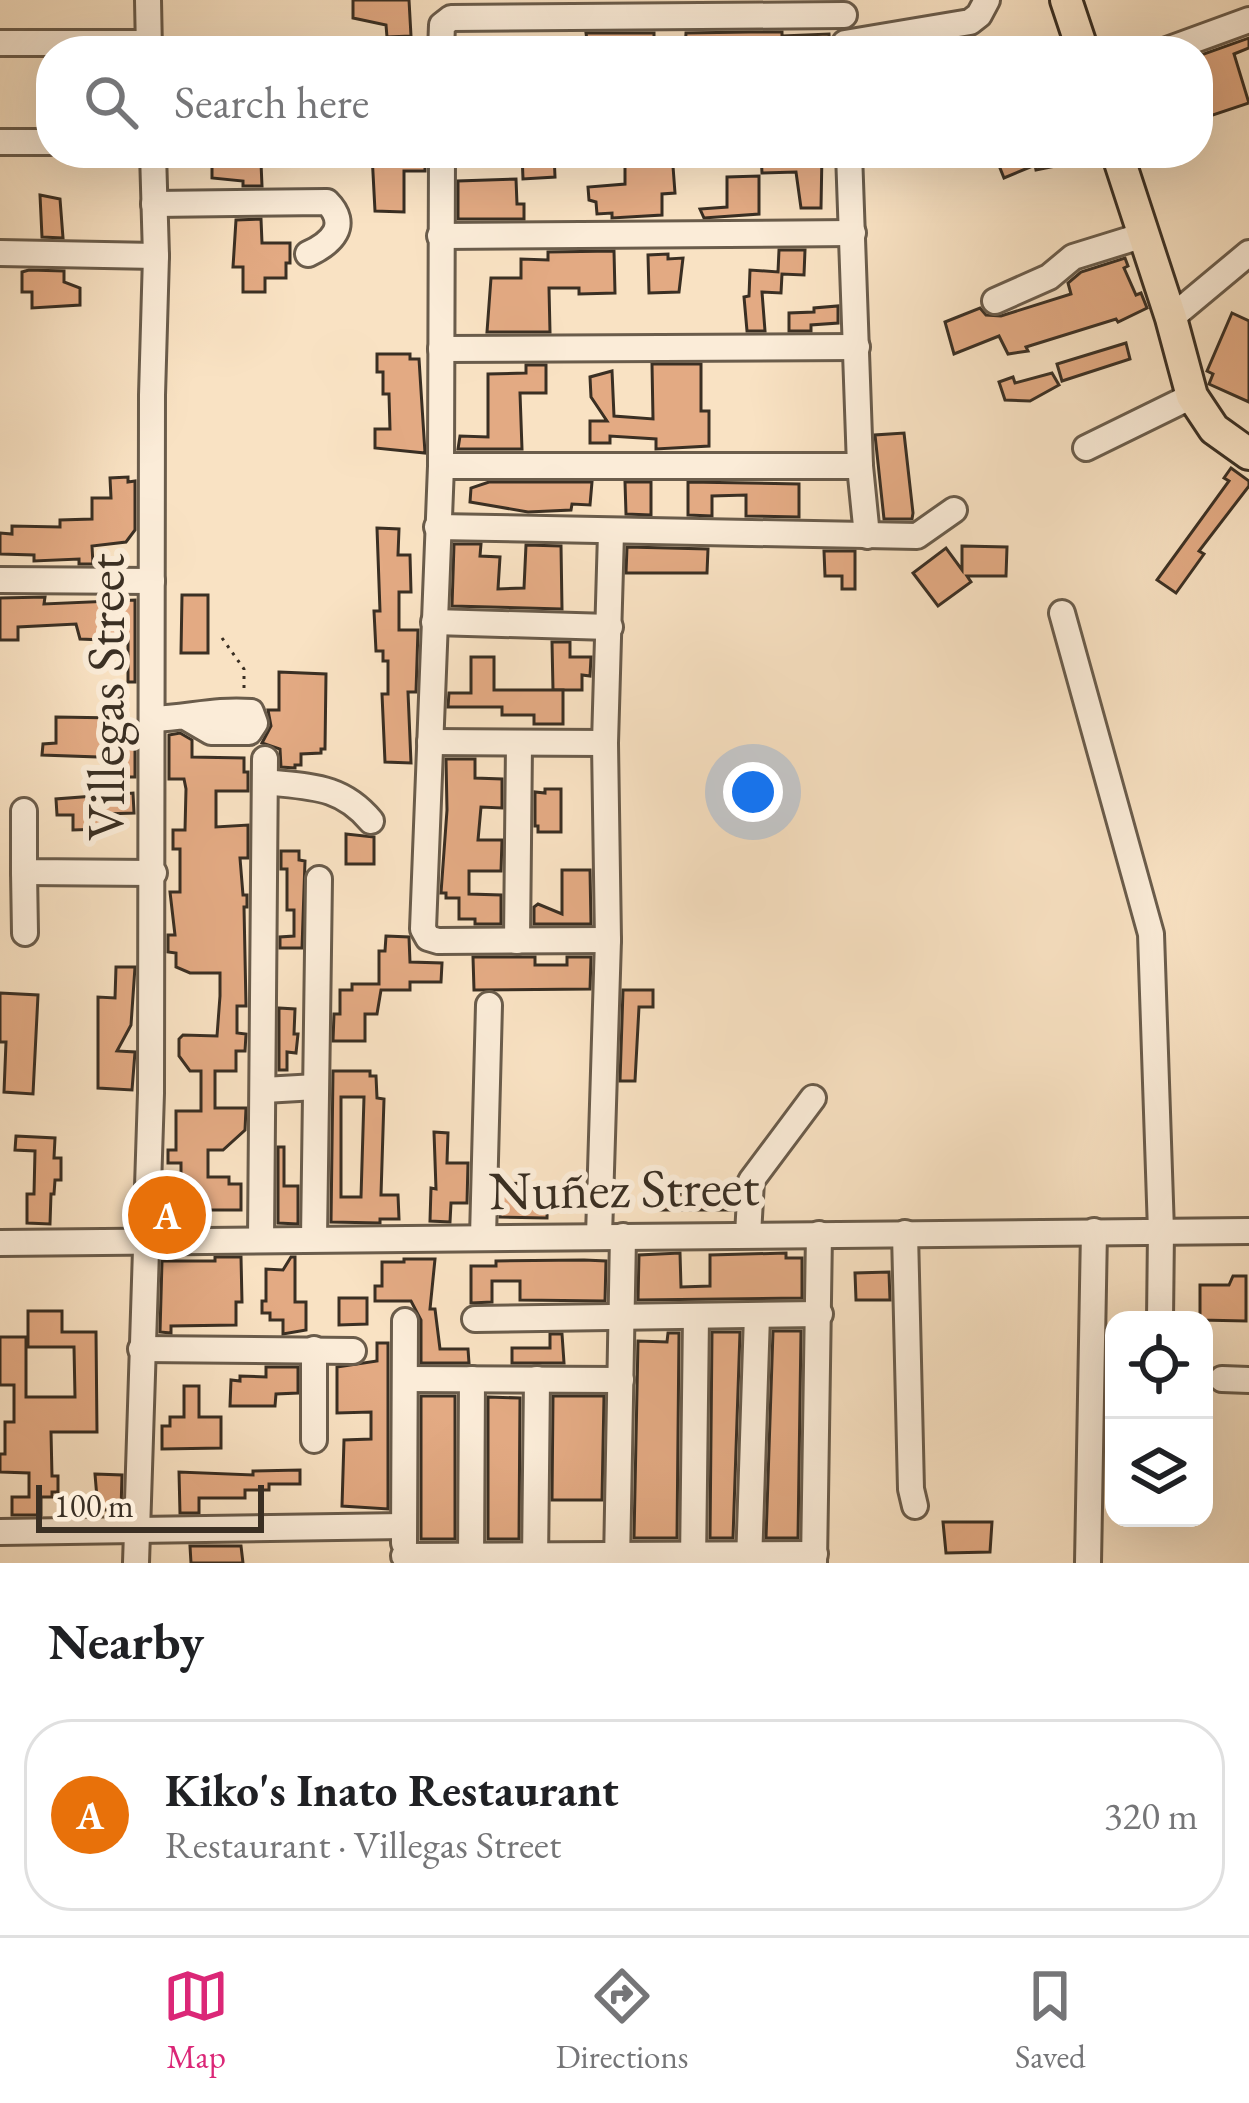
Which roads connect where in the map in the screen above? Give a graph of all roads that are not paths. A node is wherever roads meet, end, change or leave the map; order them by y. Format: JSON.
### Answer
{"nodes":[{"id":1,"x":148,"y":0,"type":"edge"},
{"id":2,"x":987,"y":0,"type":"edge"},
{"id":3,"x":1066,"y":0,"type":"edge"},
{"id":4,"x":844,"y":8,"type":"edge"},
{"id":5,"x":1249,"y":20,"type":"edge"},
{"id":6,"x":149,"y":36,"type":"edge"},
{"id":7,"x":442,"y":36,"type":"edge"},
{"id":8,"x":900,"y":36,"type":"edge"},
{"id":9,"x":1078,"y":36,"type":"edge"},
{"id":10,"x":1205,"y":36,"type":"edge"},
{"id":11,"x":0,"y":43,"type":"edge"},
{"id":12,"x":36,"y":44,"type":"edge"},
{"id":13,"x":0,"y":142,"type":"edge"},
{"id":14,"x":36,"y":142,"type":"edge"},
{"id":15,"x":153,"y":168,"type":"edge"},
{"id":16,"x":442,"y":168,"type":"edge"},
{"id":17,"x":850,"y":168,"type":"edge"},
{"id":18,"x":1122,"y":168,"type":"edge"},
{"id":19,"x":154,"y":204,"type":"junction"},
{"id":20,"x":853,"y":233,"type":"junction"},
{"id":21,"x":1144,"y":235,"type":"junction"},
{"id":22,"x":440,"y":236,"type":"junction"},
{"id":23,"x":0,"y":253,"type":"edge"},
{"id":24,"x":1249,"y":253,"type":"edge"},
{"id":25,"x":308,"y":254,"type":"dead end"},
{"id":26,"x":156,"y":256,"type":"junction"},
{"id":27,"x":1237,"y":271,"type":"edge"},
{"id":28,"x":995,"y":301,"type":"dead end"},
{"id":29,"x":1171,"y":318,"type":"junction"},
{"id":30,"x":857,"y":347,"type":"junction"},
{"id":31,"x":441,"y":349,"type":"junction"},
{"id":32,"x":1192,"y":396,"type":"junction"},
{"id":33,"x":1086,"y":448,"type":"dead end"},
{"id":34,"x":1249,"y":454,"type":"edge"},
{"id":35,"x":441,"y":466,"type":"junction"},
{"id":36,"x":860,"y":466,"type":"junction"},
{"id":37,"x":954,"y":510,"type":"dead end"},
{"id":38,"x":437,"y":527,"type":"junction"},
{"id":39,"x":611,"y":533,"type":"junction"},
{"id":40,"x":868,"y":536,"type":"junction"},
{"id":41,"x":0,"y":580,"type":"edge"},
{"id":42,"x":152,"y":581,"type":"junction"},
{"id":43,"x":1063,"y":613,"type":"dead end"},
{"id":44,"x":434,"y":622,"type":"junction"},
{"id":45,"x":610,"y":626,"type":"junction"},
{"id":46,"x":230,"y":710,"type":"road end"},
{"id":47,"x":153,"y":719,"type":"junction"},
{"id":48,"x":430,"y":742,"type":"junction"},
{"id":49,"x":605,"y":742,"type":"junction"},
{"id":50,"x":519,"y":744,"type":"junction"},
{"id":51,"x":24,"y":811,"type":"dead end"},
{"id":52,"x":371,"y":821,"type":"dead end"},
{"id":53,"x":24,"y":872,"type":"junction"},
{"id":54,"x":154,"y":872,"type":"junction"},
{"id":55,"x":319,"y":879,"type":"dead end"},
{"id":56,"x":25,"y":933,"type":"dead end"},
{"id":57,"x":608,"y":940,"type":"junction"},
{"id":58,"x":517,"y":941,"type":"junction"},
{"id":59,"x":489,"y":1005,"type":"dead end"},
{"id":60,"x":316,"y":1087,"type":"junction"},
{"id":61,"x":264,"y":1090,"type":"junction"},
{"id":62,"x":813,"y":1098,"type":"dead end"},
{"id":63,"x":1094,"y":1231,"type":"junction"},
{"id":64,"x":1161,"y":1231,"type":"junction"},
{"id":65,"x":1249,"y":1231,"type":"edge"},
{"id":66,"x":904,"y":1233,"type":"junction"},
{"id":67,"x":819,"y":1234,"type":"junction"},
{"id":68,"x":748,"y":1235,"type":"junction"},
{"id":69,"x":611,"y":1236,"type":"junction"},
{"id":70,"x":483,"y":1237,"type":"junction"},
{"id":71,"x":261,"y":1239,"type":"junction"},
{"id":72,"x":314,"y":1239,"type":"junction"},
{"id":73,"x":144,"y":1240,"type":"junction"},
{"id":74,"x":0,"y":1243,"type":"edge"},
{"id":75,"x":1160,"y":1311,"type":"edge"},
{"id":76,"x":820,"y":1314,"type":"junction"},
{"id":77,"x":696,"y":1316,"type":"junction"},
{"id":78,"x":757,"y":1316,"type":"junction"},
{"id":79,"x":622,"y":1317,"type":"junction"},
{"id":80,"x":476,"y":1319,"type":"dead end"},
{"id":81,"x":406,"y":1321,"type":"dead end"},
{"id":82,"x":141,"y":1348,"type":"junction"},
{"id":83,"x":314,"y":1349,"type":"junction"},
{"id":84,"x":353,"y":1351,"type":"dead end"},
{"id":85,"x":405,"y":1379,"type":"junction"},
{"id":86,"x":472,"y":1379,"type":"junction"},
{"id":87,"x":537,"y":1379,"type":"junction"},
{"id":88,"x":1222,"y":1379,"type":"dead end"},
{"id":89,"x":1249,"y":1380,"type":"edge"},
{"id":90,"x":621,"y":1381,"type":"junction"},
{"id":91,"x":314,"y":1439,"type":"dead end"},
{"id":92,"x":915,"y":1506,"type":"dead end"},
{"id":93,"x":404,"y":1526,"type":"junction"},
{"id":94,"x":0,"y":1532,"type":"edge"},
{"id":95,"x":137,"y":1532,"type":"junction"},
{"id":96,"x":749,"y":1558,"type":"edge"},
{"id":97,"x":815,"y":1558,"type":"edge"},
{"id":98,"x":404,"y":1559,"type":"edge"},
{"id":99,"x":471,"y":1559,"type":"edge"},
{"id":100,"x":536,"y":1559,"type":"edge"},
{"id":101,"x":617,"y":1559,"type":"edge"},
{"id":102,"x":693,"y":1559,"type":"edge"},
{"id":103,"x":136,"y":1563,"type":"edge"},
{"id":104,"x":1088,"y":1563,"type":"edge"}],
"edges":[{"from":1,"to":6,"type":"street"},
{"from":2,"to":8,"type":"street"},
{"from":3,"to":9,"type":"main road"},
{"from":4,"to":7,"type":"street"},
{"from":5,"to":10,"type":"street"},
{"from":11,"to":12,"type":"street"},
{"from":13,"to":14,"type":"street"},
{"from":15,"to":19,"type":"street","name":"Villegas Street"},
{"from":16,"to":22,"type":"street"},
{"from":17,"to":20,"type":"street"},
{"from":18,"to":21,"type":"main road"},
{"from":19,"to":25,"type":"street"},
{"from":19,"to":26,"type":"street","name":"Villegas Street"},
{"from":20,"to":22,"type":"street"},
{"from":20,"to":30,"type":"street"},
{"from":21,"to":28,"type":"street"},
{"from":21,"to":29,"type":"main road"},
{"from":22,"to":31,"type":"street"},
{"from":23,"to":26,"type":"street"},
{"from":24,"to":27,"type":"street"},
{"from":26,"to":42,"type":"street","name":"Villegas Street"},
{"from":27,"to":29,"type":"street"},
{"from":29,"to":32,"type":"main road"},
{"from":30,"to":31,"type":"street"},
{"from":30,"to":36,"type":"street"},
{"from":31,"to":35,"type":"street"},
{"from":32,"to":33,"type":"street"},
{"from":32,"to":34,"type":"main road"},
{"from":35,"to":36,"type":"street"},
{"from":35,"to":38,"type":"street"},
{"from":36,"to":40,"type":"street"},
{"from":37,"to":40,"type":"street"},
{"from":38,"to":39,"type":"street"},
{"from":38,"to":44,"type":"street"},
{"from":39,"to":40,"type":"street"},
{"from":39,"to":45,"type":"street"},
{"from":41,"to":42,"type":"street"},
{"from":42,"to":47,"type":"street","name":"Villegas Street"},
{"from":43,"to":64,"type":"street"},
{"from":44,"to":45,"type":"street"},
{"from":44,"to":48,"type":"street"},
{"from":45,"to":49,"type":"street"},
{"from":46,"to":47,"type":"street"},
{"from":47,"to":54,"type":"street","name":"Villegas Street"},
{"from":48,"to":50,"type":"street"},
{"from":48,"to":58,"type":"street"},
{"from":49,"to":50,"type":"street"},
{"from":49,"to":57,"type":"street"},
{"from":50,"to":58,"type":"street"},
{"from":51,"to":53,"type":"street"},
{"from":52,"to":61,"type":"street"},
{"from":53,"to":54,"type":"street"},
{"from":53,"to":56,"type":"street"},
{"from":54,"to":73,"type":"street","name":"Villegas Street"},
{"from":55,"to":60,"type":"street"},
{"from":57,"to":58,"type":"street"},
{"from":57,"to":69,"type":"street"},
{"from":59,"to":70,"type":"street"},
{"from":60,"to":61,"type":"street"},
{"from":60,"to":72,"type":"street"},
{"from":61,"to":71,"type":"street"},
{"from":62,"to":68,"type":"street"},
{"from":63,"to":64,"type":"street","name":"Nuñez Street"},
{"from":63,"to":66,"type":"street","name":"Nuñez Street"},
{"from":63,"to":104,"type":"street"},
{"from":64,"to":65,"type":"street","name":"Nuñez Street"},
{"from":64,"to":75,"type":"street"},
{"from":66,"to":67,"type":"street","name":"Nuñez Street"},
{"from":66,"to":92,"type":"street"},
{"from":67,"to":68,"type":"street","name":"Nuñez Street"},
{"from":67,"to":76,"type":"street"},
{"from":68,"to":69,"type":"street","name":"Nuñez Street"},
{"from":69,"to":70,"type":"street","name":"Nuñez Street"},
{"from":69,"to":79,"type":"street"},
{"from":70,"to":72,"type":"street","name":"Nuñez Street"},
{"from":71,"to":72,"type":"street","name":"Nuñez Street"},
{"from":71,"to":73,"type":"street","name":"Nuñez Street"},
{"from":73,"to":74,"type":"street","name":"Nuñez Street"},
{"from":73,"to":82,"type":"street","name":"Villegas Street"},
{"from":76,"to":78,"type":"street"},
{"from":76,"to":97,"type":"street"},
{"from":77,"to":78,"type":"street"},
{"from":77,"to":79,"type":"street"},
{"from":77,"to":102,"type":"street"},
{"from":78,"to":96,"type":"street"},
{"from":79,"to":80,"type":"street"},
{"from":79,"to":90,"type":"street"},
{"from":81,"to":85,"type":"street"},
{"from":82,"to":83,"type":"street"},
{"from":82,"to":95,"type":"street","name":"Villegas Street"},
{"from":83,"to":84,"type":"street"},
{"from":83,"to":91,"type":"street"},
{"from":85,"to":86,"type":"street"},
{"from":85,"to":93,"type":"street"},
{"from":86,"to":87,"type":"street"},
{"from":86,"to":99,"type":"street"},
{"from":87,"to":90,"type":"street"},
{"from":87,"to":100,"type":"street"},
{"from":88,"to":89,"type":"street"},
{"from":90,"to":101,"type":"street"},
{"from":93,"to":95,"type":"street"},
{"from":93,"to":98,"type":"street"},
{"from":94,"to":95,"type":"street"},
{"from":95,"to":103,"type":"street","name":"Villegas Street"},
{"from":96,"to":97,"type":"street"},
{"from":96,"to":102,"type":"street"},
{"from":98,"to":99,"type":"street"},
{"from":99,"to":100,"type":"street"},
{"from":100,"to":101,"type":"street"},
{"from":101,"to":102,"type":"street"}]}
